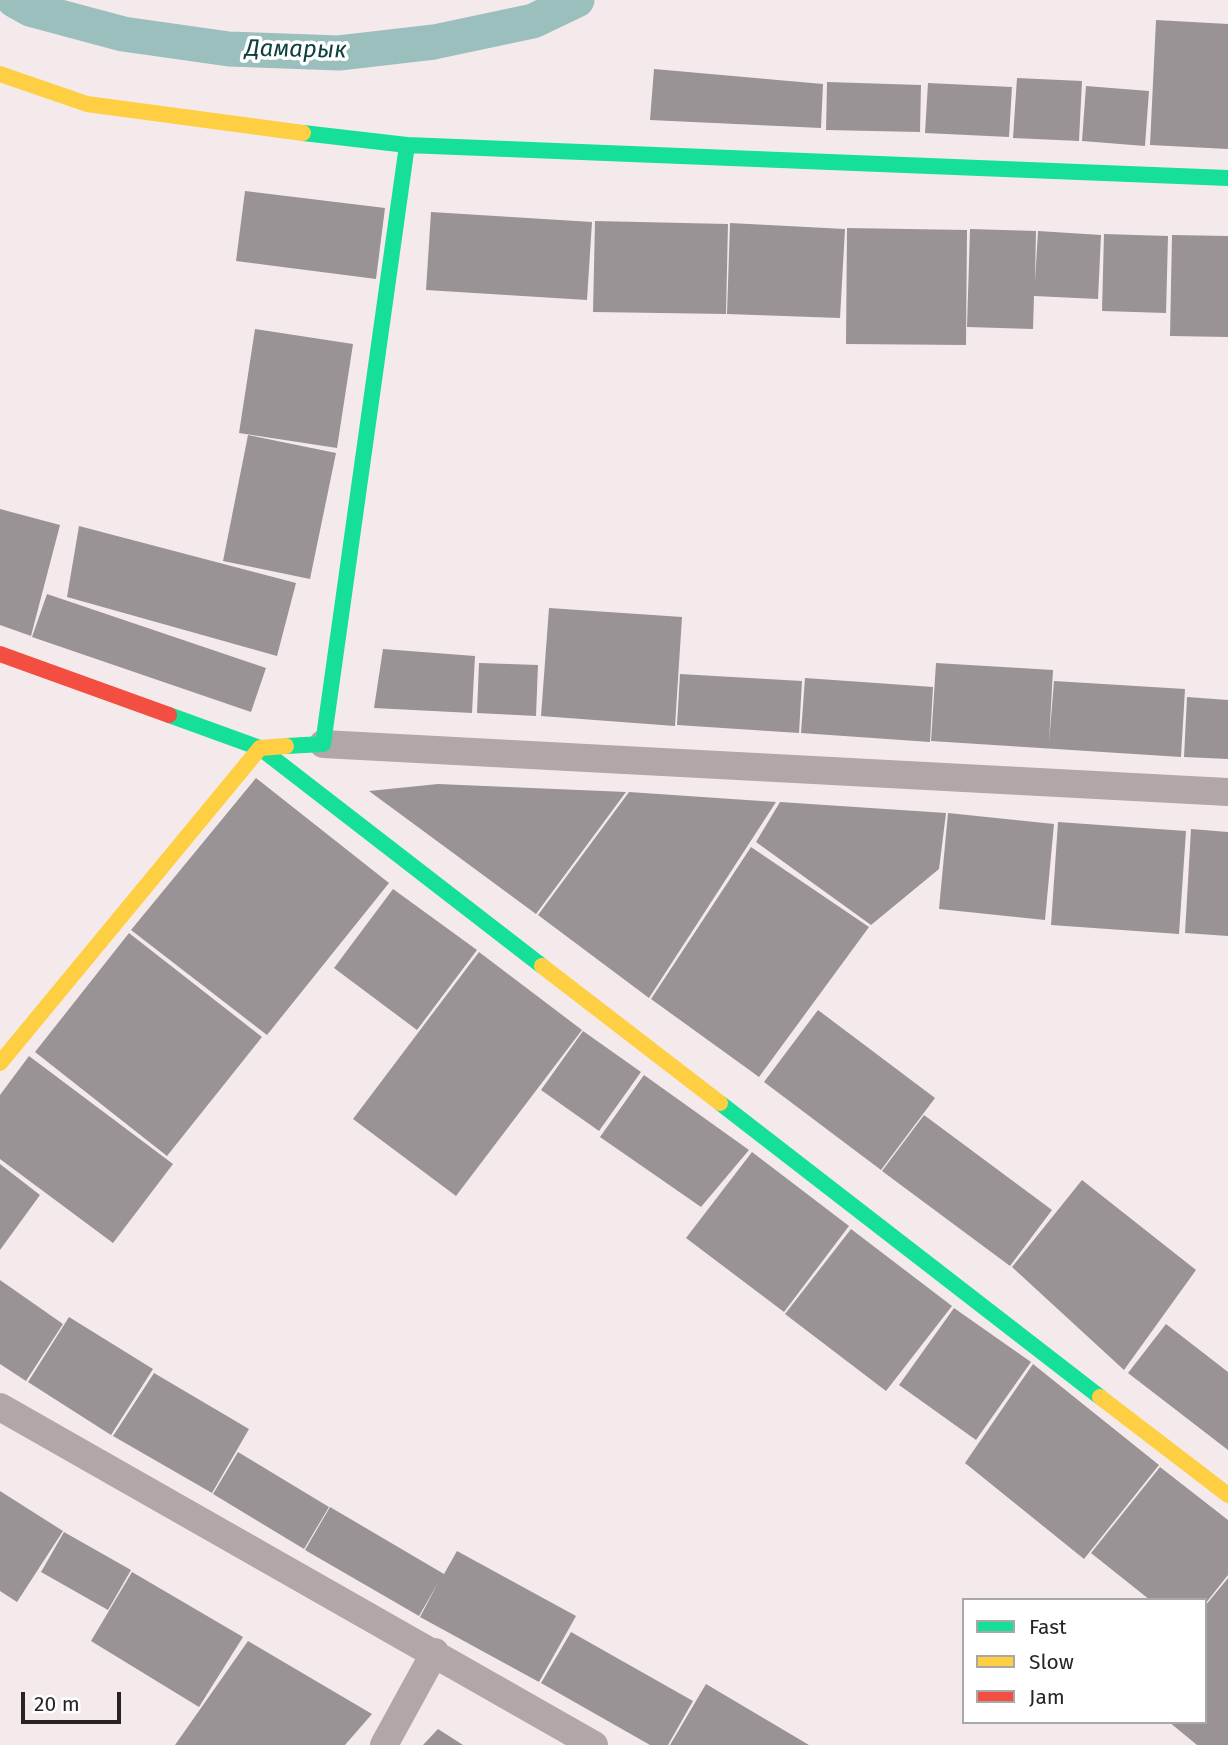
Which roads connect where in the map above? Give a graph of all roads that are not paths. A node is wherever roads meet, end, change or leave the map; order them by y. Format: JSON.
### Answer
{"nodes":[{"id":1,"x":0,"y":74,"type":"edge"},
{"id":2,"x":407,"y":145,"type":"junction"},
{"id":3,"x":1228,"y":177,"type":"edge"},
{"id":4,"x":0,"y":654,"type":"edge"},
{"id":5,"x":323,"y":744,"type":"junction"},
{"id":6,"x":260,"y":748,"type":"junction"},
{"id":7,"x":1228,"y":792,"type":"edge"},
{"id":8,"x":0,"y":1063,"type":"edge"},
{"id":9,"x":0,"y":1407,"type":"edge"},
{"id":10,"x":1228,"y":1495,"type":"edge"},
{"id":11,"x":435,"y":1652,"type":"junction"},
{"id":12,"x":384,"y":1745,"type":"edge"},
{"id":13,"x":594,"y":1745,"type":"edge"}],
"edges":[{"from":1,"to":2,"type":"street"},
{"from":2,"to":3,"type":"street"},
{"from":2,"to":5,"type":"street"},
{"from":4,"to":6,"type":"street"},
{"from":5,"to":6,"type":"street"},
{"from":5,"to":7,"type":"street"},
{"from":6,"to":8,"type":"street"},
{"from":6,"to":10,"type":"street"},
{"from":9,"to":11,"type":"street"},
{"from":11,"to":12,"type":"street"},
{"from":11,"to":13,"type":"street"}]}
